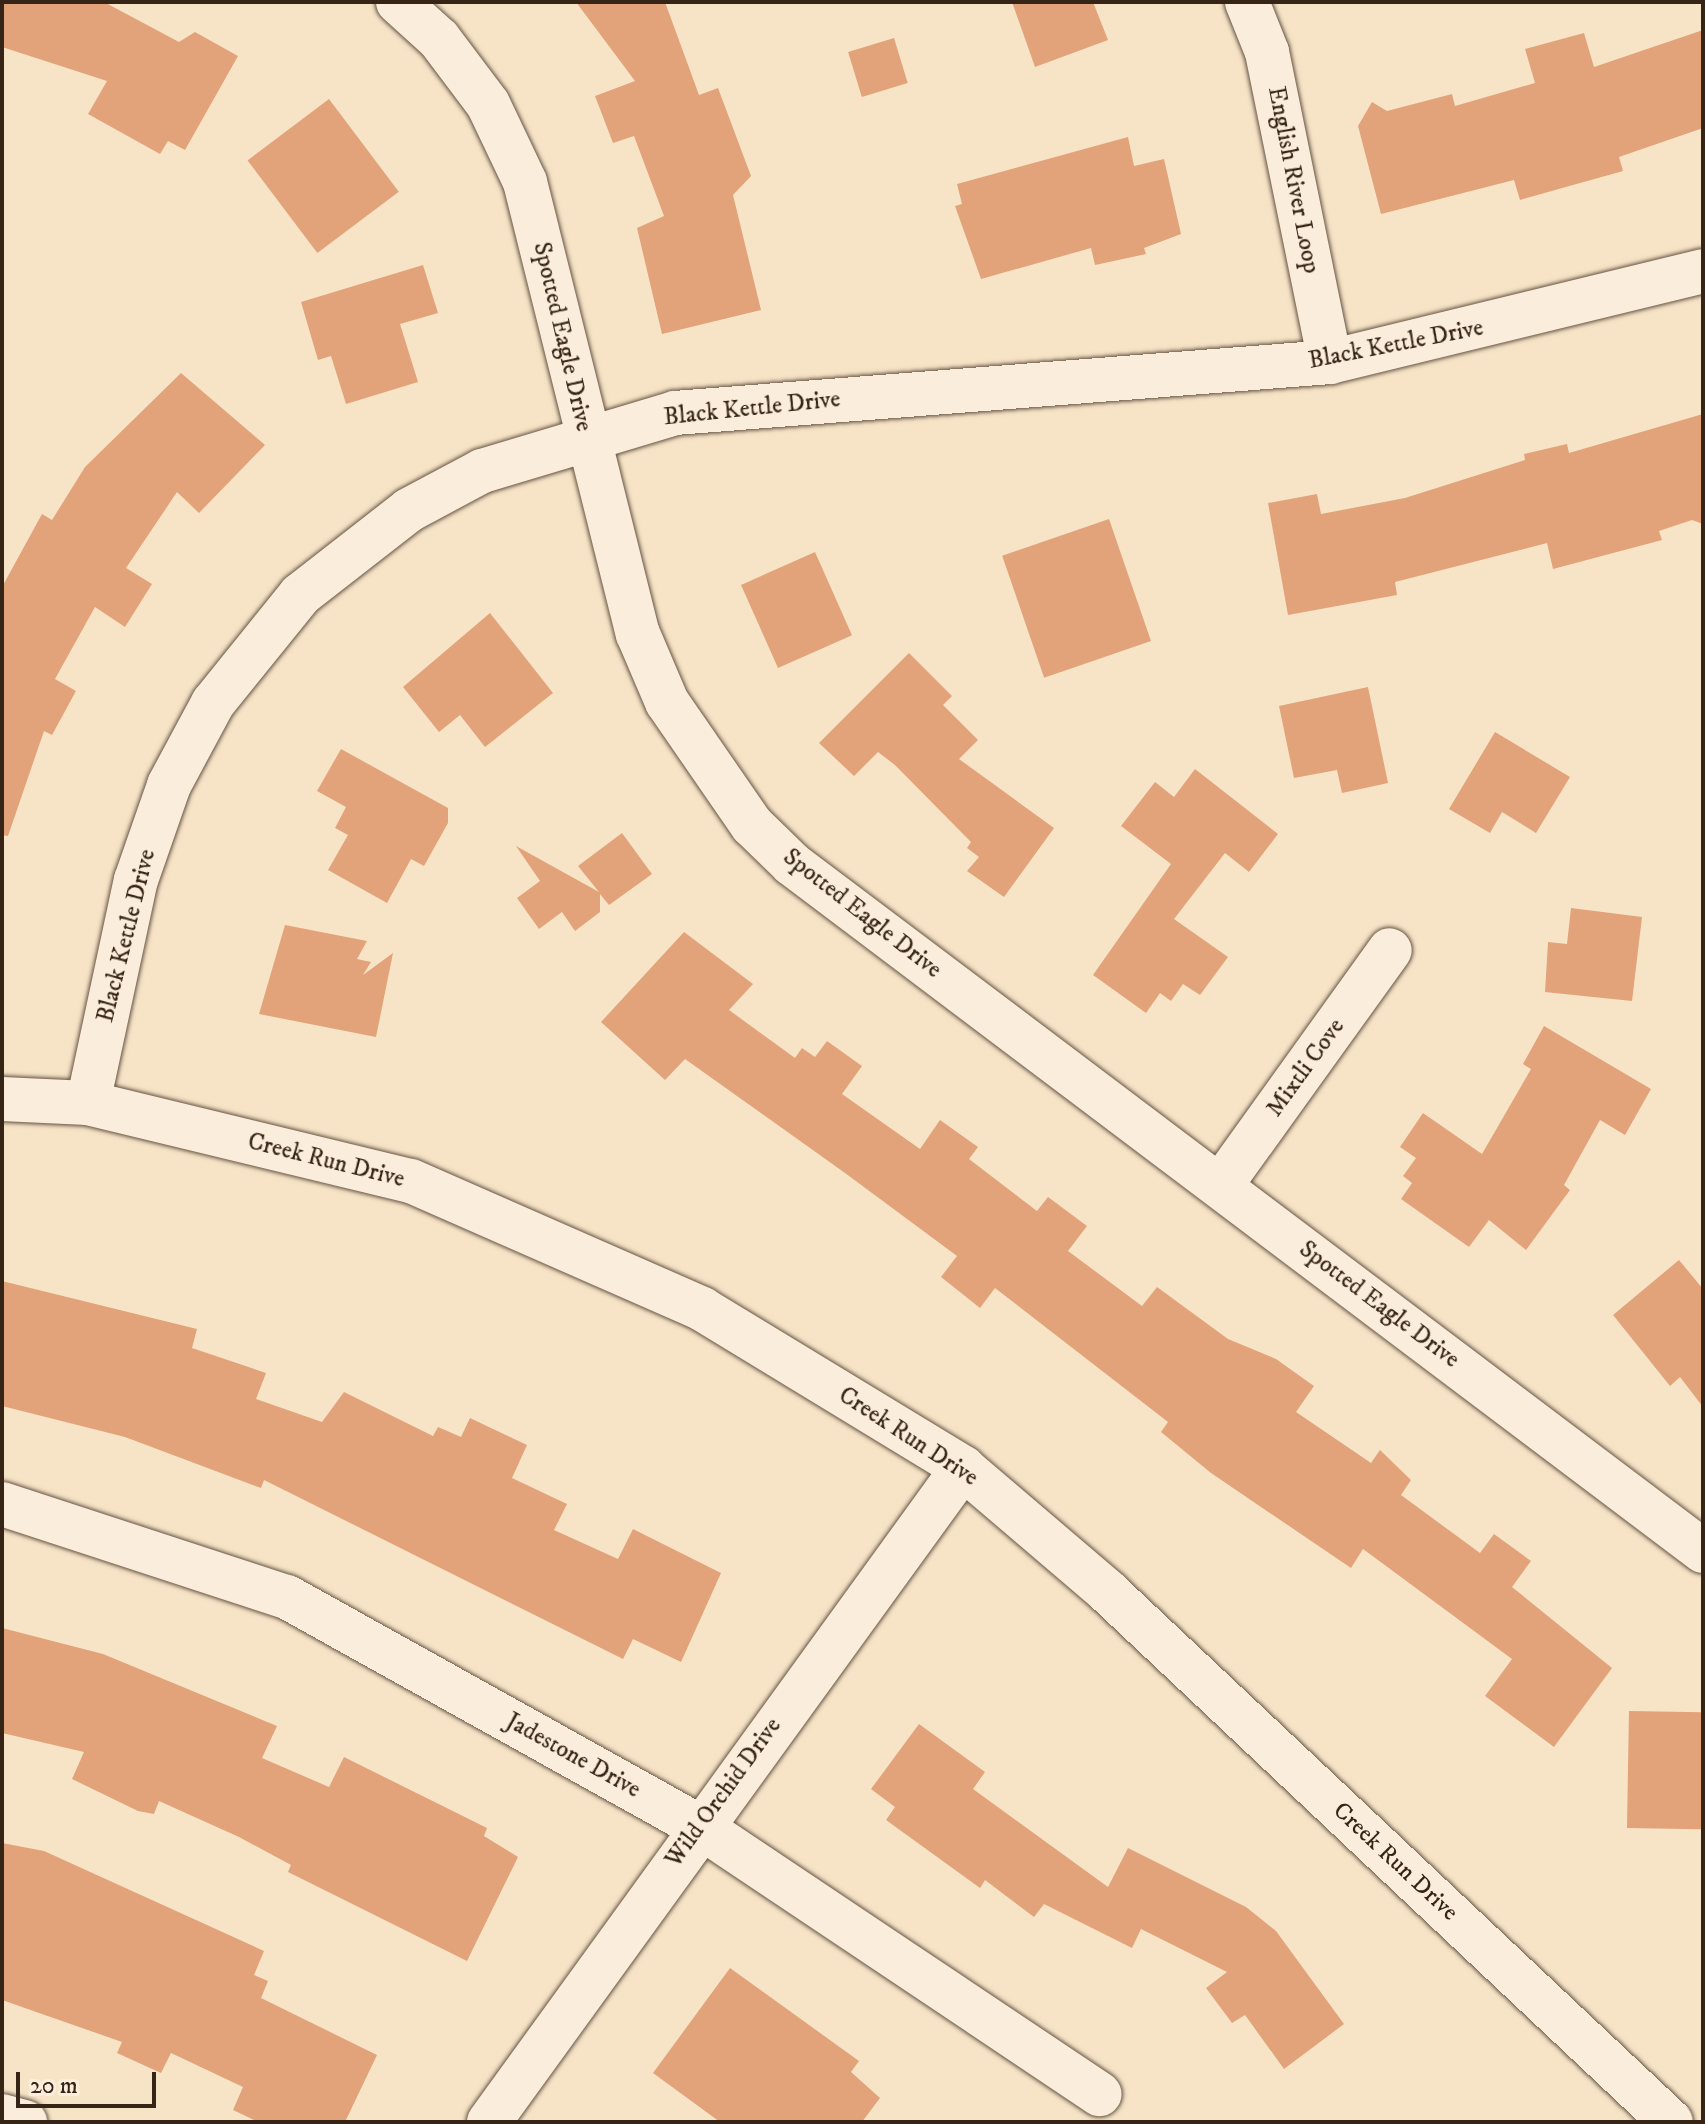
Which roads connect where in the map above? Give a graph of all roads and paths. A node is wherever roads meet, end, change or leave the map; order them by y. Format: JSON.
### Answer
{"nodes":[{"id":1,"x":398,"y":2,"type":"edge"},
{"id":2,"x":1247,"y":2,"type":"edge"},
{"id":3,"x":1703,"y":271,"type":"edge"},
{"id":4,"x":1330,"y":362,"type":"junction"},
{"id":5,"x":586,"y":437,"type":"junction"},
{"id":6,"x":1390,"y":950,"type":"dead end"},
{"id":7,"x":2,"y":1099,"type":"edge"},
{"id":8,"x":88,"y":1103,"type":"junction"},
{"id":9,"x":1221,"y":1185,"type":"junction"},
{"id":10,"x":963,"y":1468,"type":"junction"},
{"id":11,"x":2,"y":1504,"type":"edge"},
{"id":12,"x":1703,"y":1551,"type":"edge"},
{"id":13,"x":699,"y":1826,"type":"junction"},
{"id":14,"x":1100,"y":2094,"type":"dead end"},
{"id":15,"x":2,"y":2116,"type":"edge"},
{"id":16,"x":25,"y":2122,"type":"edge"},
{"id":17,"x":489,"y":2122,"type":"edge"},
{"id":18,"x":1671,"y":2122,"type":"edge"}],
"edges":[{"from":1,"to":5,"type":"street","name":"Spotted Eagle Drive"},
{"from":2,"to":4,"type":"street","name":"English River Loop"},
{"from":3,"to":4,"type":"street","name":"Black Kettle Drive"},
{"from":4,"to":5,"type":"street","name":"Black Kettle Drive"},
{"from":5,"to":8,"type":"street","name":"Black Kettle Drive"},
{"from":5,"to":9,"type":"street","name":"Spotted Eagle Drive"},
{"from":6,"to":9,"type":"street","name":"Mixtli Cove"},
{"from":7,"to":8,"type":"street","name":"Creek Run Drive"},
{"from":8,"to":10,"type":"street","name":"Creek Run Drive"},
{"from":9,"to":12,"type":"street","name":"Spotted Eagle Drive"},
{"from":10,"to":13,"type":"street","name":"Wild Orchid Drive"},
{"from":10,"to":18,"type":"street","name":"Creek Run Drive"},
{"from":11,"to":13,"type":"street","name":"Jadestone Drive"},
{"from":13,"to":14,"type":"street","name":"Jadestone Drive"},
{"from":13,"to":17,"type":"street","name":"Wild Orchid Drive"},
{"from":15,"to":16,"type":"street"}]}
